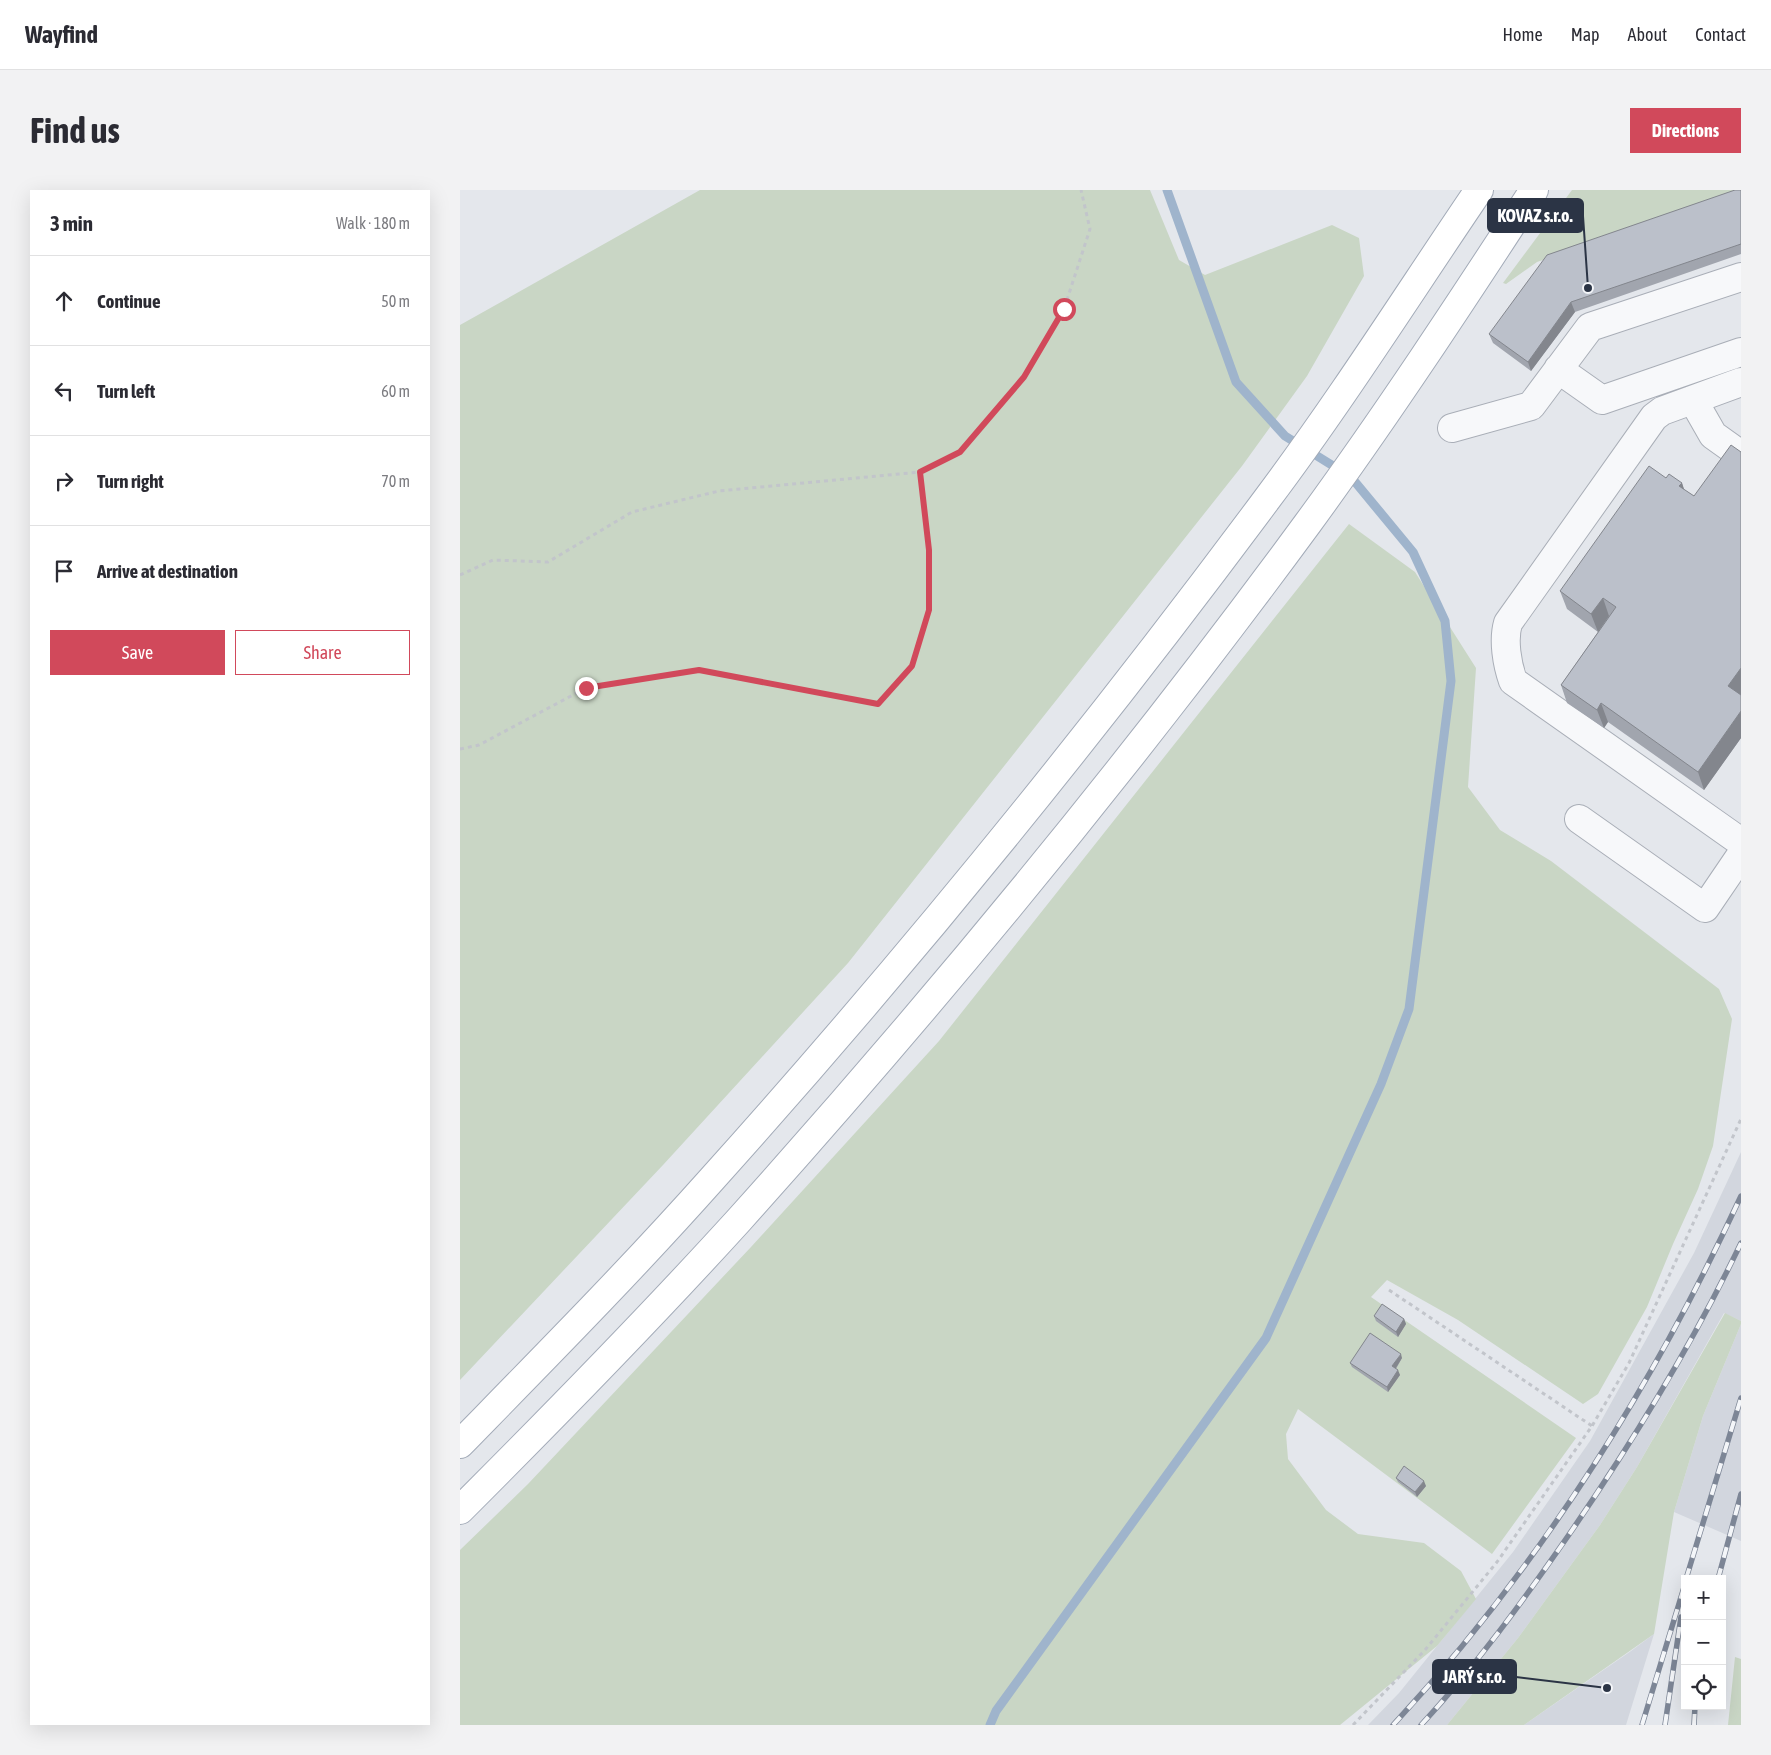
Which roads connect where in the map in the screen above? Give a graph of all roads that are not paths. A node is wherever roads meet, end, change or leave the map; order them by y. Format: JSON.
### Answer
{"nodes":[{"id":1,"x":1479,"y":190,"type":"edge"},
{"id":2,"x":1534,"y":190,"type":"edge"},
{"id":3,"x":1741,"y":277,"type":"edge"},
{"id":4,"x":1741,"y":352,"type":"edge"},
{"id":5,"x":1558,"y":369,"type":"junction"},
{"id":6,"x":1741,"y":382,"type":"edge"},
{"id":7,"x":1693,"y":400,"type":"junction"},
{"id":8,"x":1452,"y":428,"type":"dead end"},
{"id":9,"x":1734,"y":450,"type":"edge"},
{"id":10,"x":1580,"y":819,"type":"dead end"},
{"id":11,"x":1739,"y":840,"type":"edge"},
{"id":12,"x":460,"y":1444,"type":"edge"},
{"id":13,"x":460,"y":1510,"type":"edge"}],
"edges":[{"from":1,"to":12,"type":"main road"},
{"from":2,"to":13,"type":"main road"},
{"from":3,"to":5,"type":"lane"},
{"from":4,"to":5,"type":"lane"},
{"from":5,"to":8,"type":"lane"},
{"from":6,"to":7,"type":"lane"},
{"from":7,"to":9,"type":"lane"},
{"from":7,"to":11,"type":"lane"},
{"from":10,"to":11,"type":"lane"}]}
